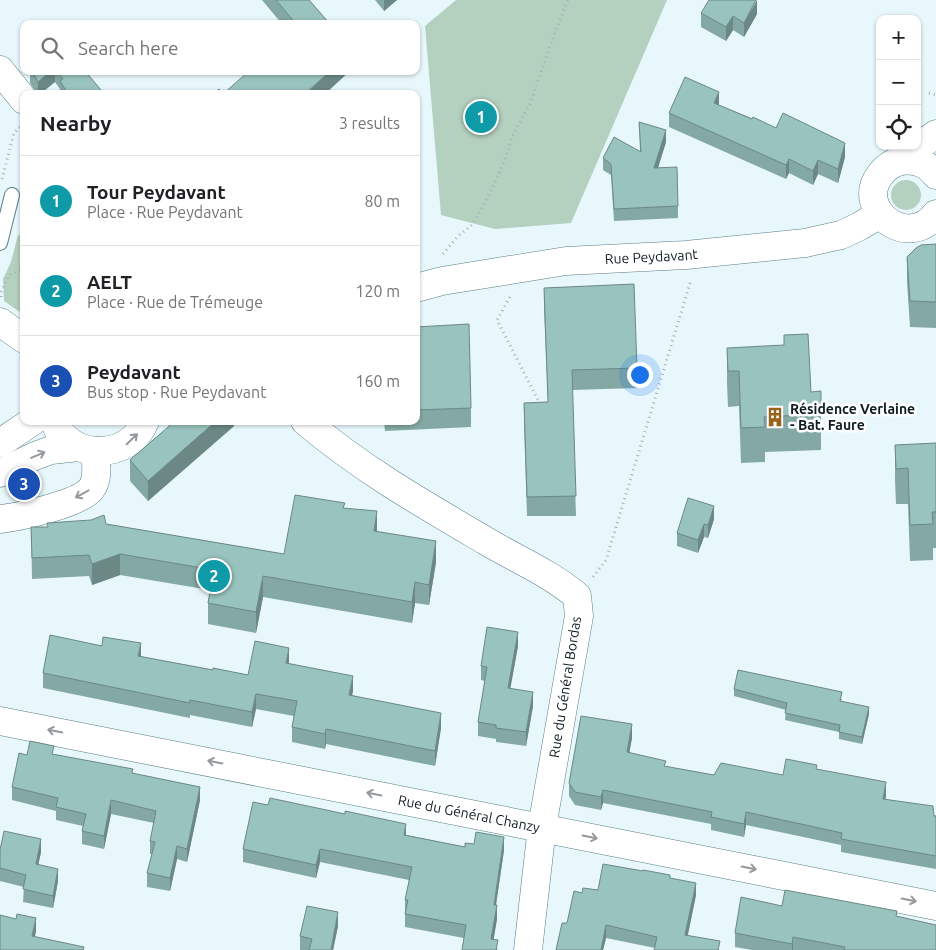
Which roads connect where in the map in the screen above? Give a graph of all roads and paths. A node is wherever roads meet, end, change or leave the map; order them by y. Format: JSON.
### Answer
{"nodes":[{"id":1,"x":568,"y":0,"type":"edge"},
{"id":2,"x":0,"y":70,"type":"edge"},
{"id":3,"x":929,"y":93,"type":"dead end"},
{"id":4,"x":20,"y":95,"type":"edge"},
{"id":5,"x":936,"y":95,"type":"edge"},
{"id":6,"x":20,"y":127,"type":"edge"},
{"id":7,"x":936,"y":134,"type":"edge"},
{"id":8,"x":897,"y":162,"type":"junction"},
{"id":9,"x":936,"y":175,"type":"edge"},
{"id":10,"x":0,"y":186,"type":"edge"},
{"id":11,"x":12,"y":195,"type":"dead end"},
{"id":12,"x":880,"y":214,"type":"junction"},
{"id":13,"x":936,"y":214,"type":"edge"},
{"id":14,"x":0,"y":242,"type":"edge"},
{"id":15,"x":442,"y":256,"type":"dead end"},
{"id":16,"x":20,"y":271,"type":"edge"},
{"id":17,"x":691,"y":280,"type":"dead end"},
{"id":18,"x":420,"y":287,"type":"edge"},
{"id":19,"x":514,"y":289,"type":"dead end"},
{"id":20,"x":1,"y":313,"type":"edge"},
{"id":21,"x":20,"y":334,"type":"edge"},
{"id":22,"x":544,"y":412,"type":"edge"},
{"id":23,"x":27,"y":425,"type":"edge"},
{"id":24,"x":57,"y":425,"type":"edge"},
{"id":25,"x":143,"y":425,"type":"edge"},
{"id":26,"x":309,"y":425,"type":"edge"},
{"id":27,"x":0,"y":444,"type":"edge"},
{"id":28,"x":87,"y":449,"type":"junction"},
{"id":29,"x":0,"y":473,"type":"edge"},
{"id":30,"x":0,"y":520,"type":"edge"},
{"id":31,"x":577,"y":596,"type":"junction"},
{"id":32,"x":0,"y":720,"type":"edge"},
{"id":33,"x":542,"y":827,"type":"junction"},
{"id":34,"x":936,"y":906,"type":"edge"},
{"id":35,"x":528,"y":950,"type":"edge"}],
"edges":[{"from":1,"to":15,"type":"path"},
{"from":2,"to":4,"type":"street"},
{"from":3,"to":5,"type":"path"},
{"from":6,"to":10,"type":"path"},
{"from":7,"to":8,"type":"street"},
{"from":8,"to":9,"type":"street"},
{"from":8,"to":12,"type":"street"},
{"from":11,"to":14,"type":"lane"},
{"from":12,"to":13,"type":"street"},
{"from":12,"to":18,"type":"street","name":"Rue Peydavant"},
{"from":16,"to":20,"type":"path"},
{"from":17,"to":31,"type":"path"},
{"from":19,"to":22,"type":"path"},
{"from":20,"to":21,"type":"street"},
{"from":23,"to":27,"type":"street"},
{"from":24,"to":28,"type":"street"},
{"from":28,"to":25,"type":"street","one_way":true},
{"from":26,"to":31,"type":"street","name":"Rue du Général Bordas"},
{"from":29,"to":28,"type":"street","one_way":true},
{"from":28,"to":30,"type":"street","one_way":true},
{"from":31,"to":33,"type":"street","name":"Rue du Général Bordas"},
{"from":33,"to":32,"type":"street","name":"Rue du Général Chanzy","one_way":true},
{"from":33,"to":34,"type":"street","name":"Rue du Général Chanzy","one_way":true},
{"from":33,"to":35,"type":"street","name":"Rue du Général Bordas"}]}
